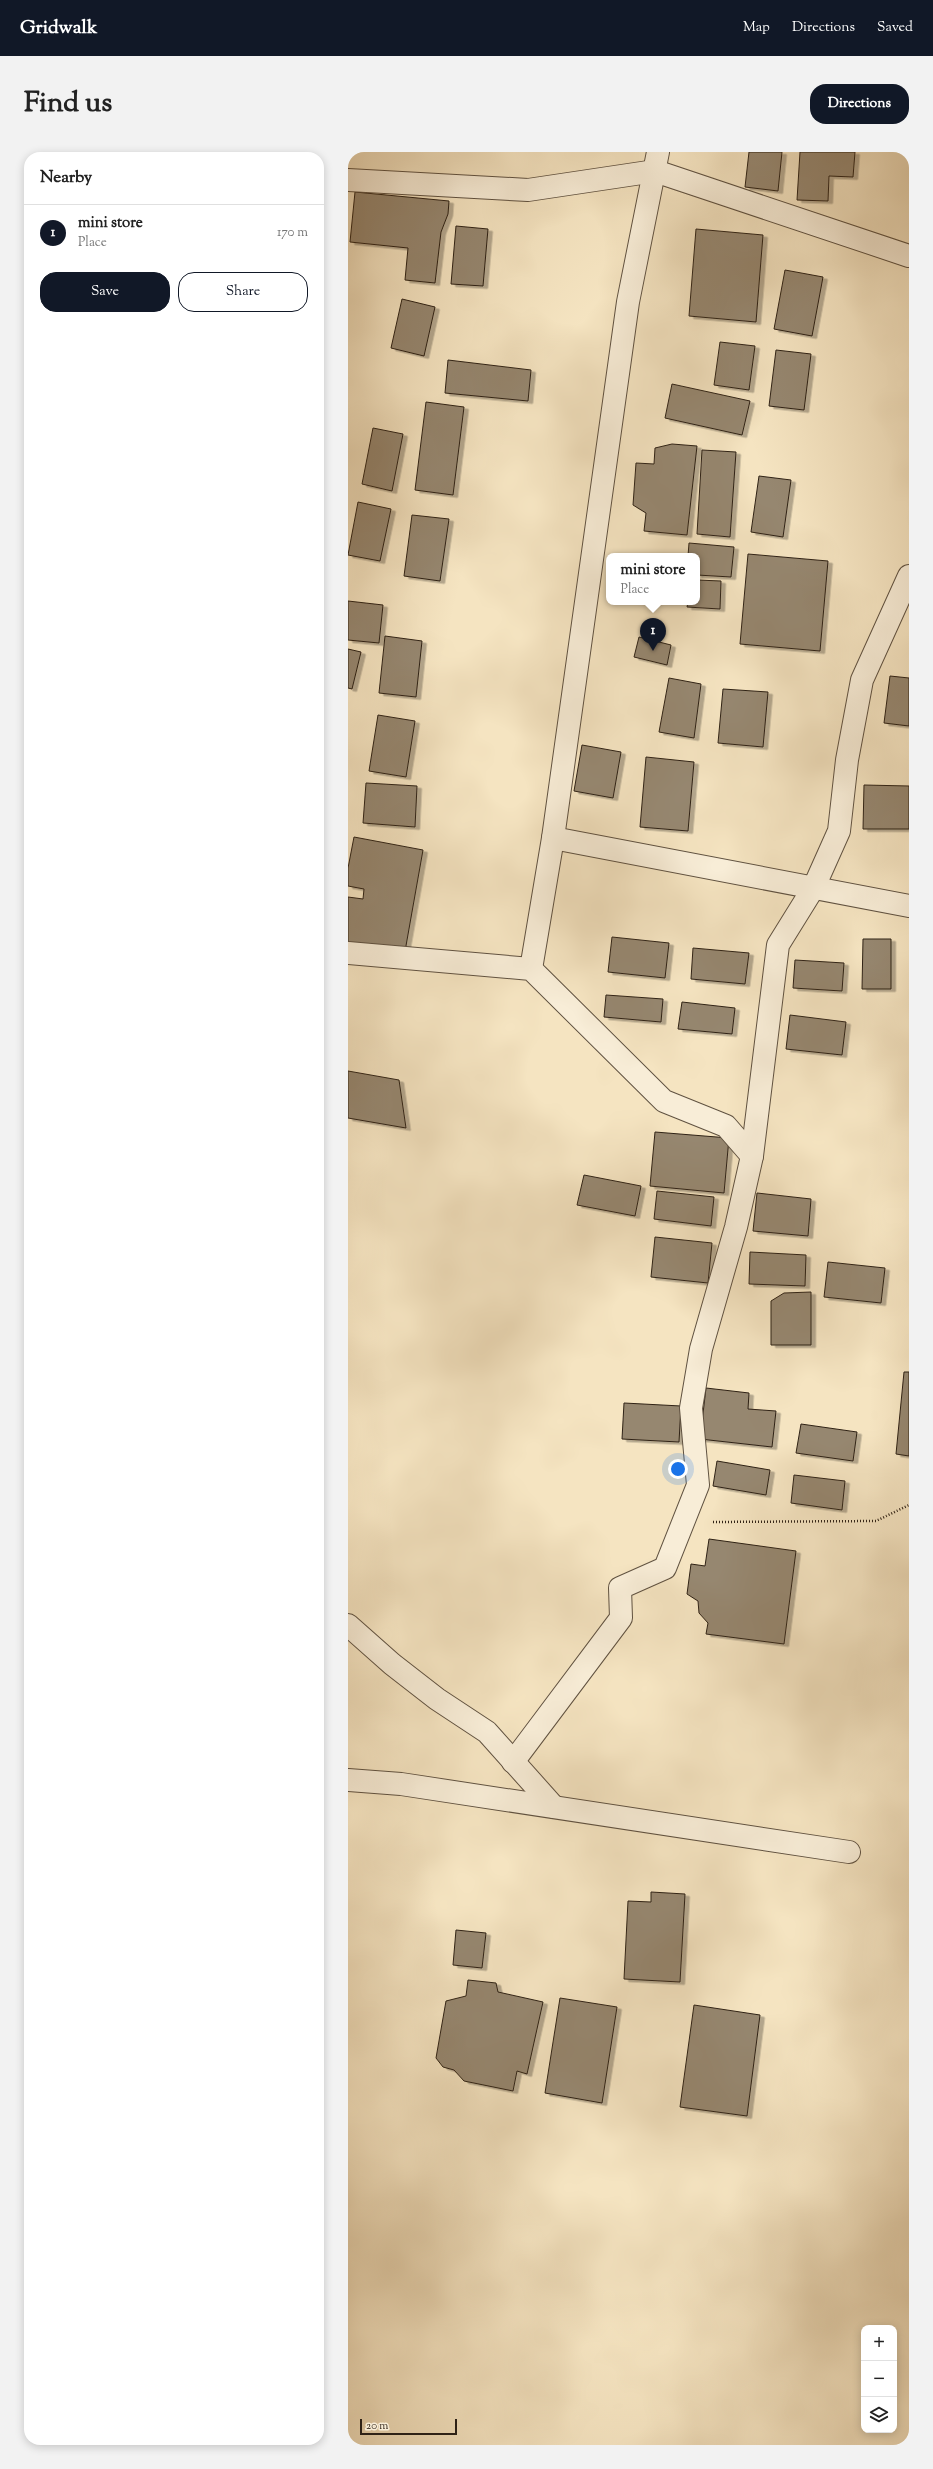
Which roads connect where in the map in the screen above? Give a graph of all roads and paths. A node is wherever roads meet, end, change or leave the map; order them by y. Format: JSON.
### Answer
{"nodes":[{"id":1,"x":656,"y":161,"type":"edge"},
{"id":2,"x":348,"y":180,"type":"edge"},
{"id":3,"x":909,"y":256,"type":"edge"},
{"id":4,"x":909,"y":576,"type":"edge"},
{"id":5,"x":553,"y":838,"type":"junction"},
{"id":6,"x":814,"y":887,"type":"junction"},
{"id":7,"x":909,"y":906,"type":"edge"},
{"id":8,"x":348,"y":953,"type":"edge"},
{"id":9,"x":531,"y":969,"type":"junction"},
{"id":10,"x":752,"y":1156,"type":"junction"},
{"id":11,"x":909,"y":1505,"type":"edge"},
{"id":12,"x":683,"y":1523,"type":"junction"},
{"id":13,"x":348,"y":1625,"type":"edge"},
{"id":14,"x":513,"y":1762,"type":"junction"},
{"id":15,"x":348,"y":1780,"type":"edge"},
{"id":16,"x":554,"y":1807,"type":"junction"},
{"id":17,"x":849,"y":1852,"type":"dead end"}],
"edges":[{"from":1,"to":2,"type":"street"},
{"from":1,"to":3,"type":"street"},
{"from":1,"to":5,"type":"street"},
{"from":4,"to":6,"type":"street"},
{"from":5,"to":6,"type":"street"},
{"from":5,"to":9,"type":"street"},
{"from":6,"to":7,"type":"street"},
{"from":6,"to":10,"type":"street"},
{"from":8,"to":9,"type":"street"},
{"from":9,"to":10,"type":"street"},
{"from":10,"to":12,"type":"street"},
{"from":11,"to":12,"type":"path"},
{"from":12,"to":14,"type":"street"},
{"from":13,"to":14,"type":"street"},
{"from":14,"to":16,"type":"street"},
{"from":15,"to":16,"type":"street"},
{"from":16,"to":17,"type":"street"}]}
